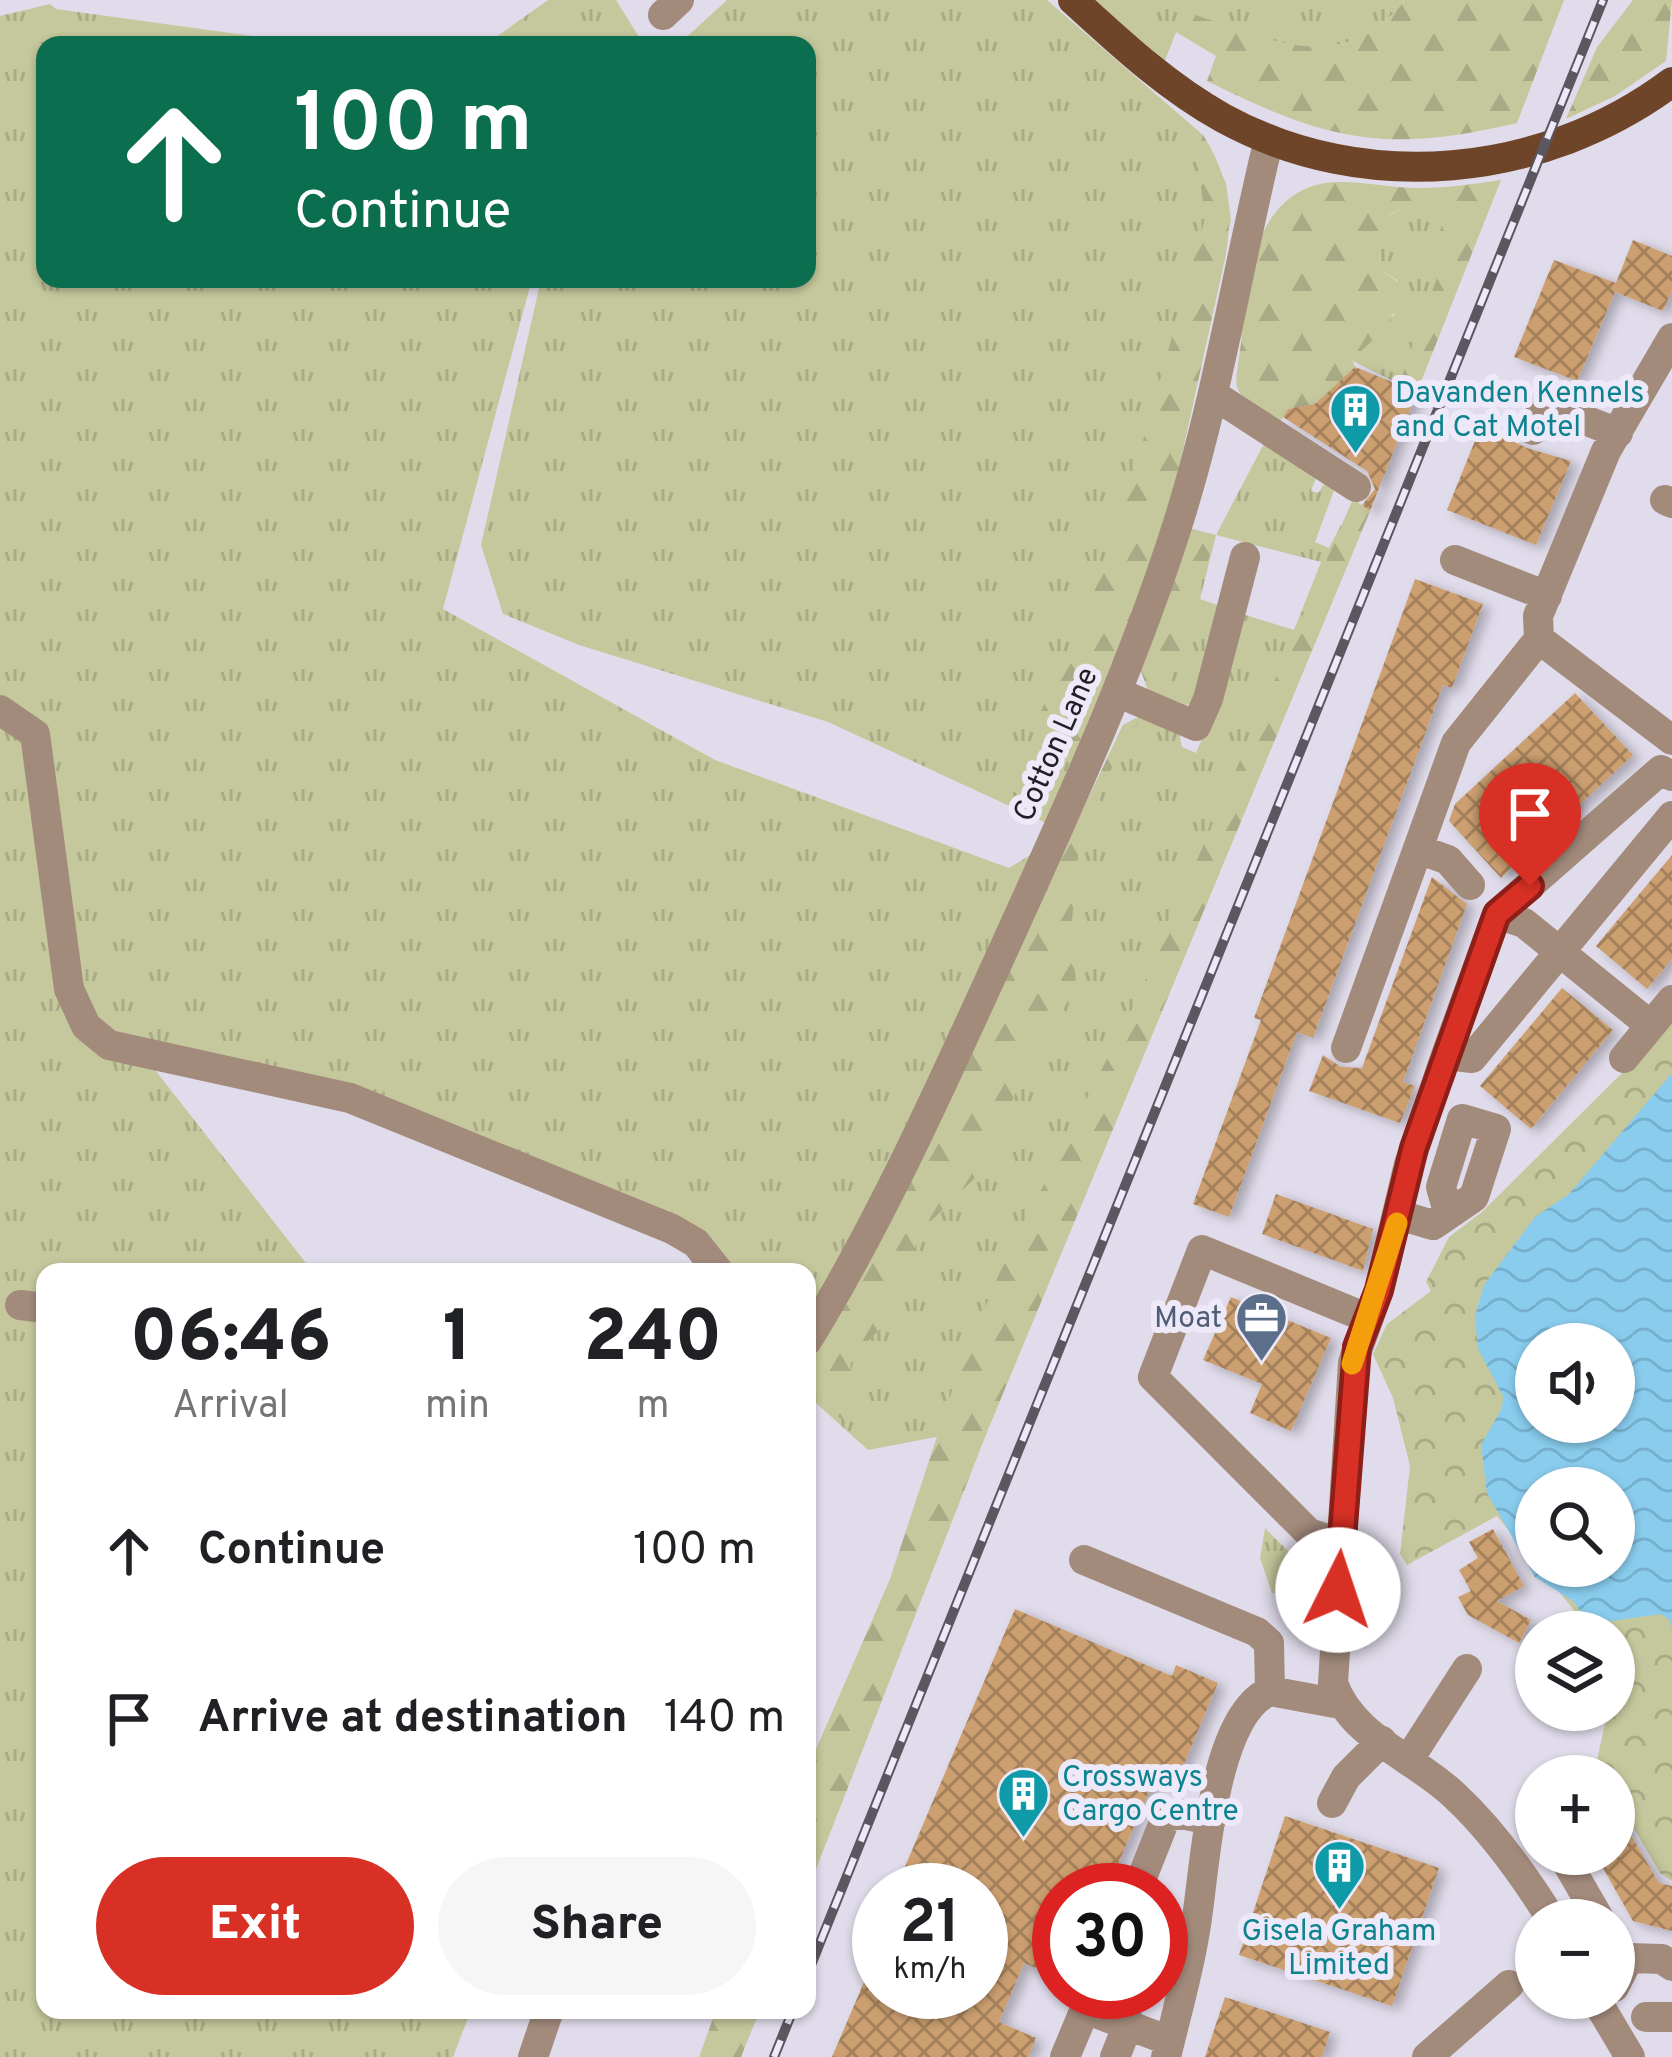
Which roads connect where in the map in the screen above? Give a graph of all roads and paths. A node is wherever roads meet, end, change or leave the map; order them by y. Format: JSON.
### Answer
{"nodes":[{"id":1,"x":1073,"y":0,"type":"edge"},
{"id":2,"x":1672,"y":82,"type":"edge"},
{"id":3,"x":1269,"y":139,"type":"junction"},
{"id":4,"x":1672,"y":338,"type":"edge"},
{"id":5,"x":1214,"y":395,"type":"junction"},
{"id":6,"x":1533,"y":430,"type":"dead end"},
{"id":7,"x":1618,"y":433,"type":"junction"},
{"id":8,"x":1356,"y":487,"type":"dead end"},
{"id":9,"x":1244,"y":556,"type":"dead end"},
{"id":10,"x":1455,"y":560,"type":"dead end"},
{"id":11,"x":1546,"y":596,"type":"junction"},
{"id":12,"x":1539,"y":639,"type":"junction"},
{"id":13,"x":1119,"y":693,"type":"junction"},
{"id":14,"x":0,"y":710,"type":"edge"},
{"id":15,"x":1672,"y":740,"type":"edge"},
{"id":16,"x":1672,"y":776,"type":"edge"},
{"id":17,"x":1672,"y":817,"type":"edge"},
{"id":18,"x":1418,"y":849,"type":"junction"},
{"id":19,"x":1469,"y":885,"type":"dead end"},
{"id":20,"x":1497,"y":914,"type":"junction"},
{"id":21,"x":1560,"y":953,"type":"junction"},
{"id":22,"x":1672,"y":1000,"type":"edge"},
{"id":23,"x":1650,"y":1025,"type":"junction"},
{"id":24,"x":1346,"y":1048,"type":"dead end"},
{"id":25,"x":1446,"y":1055,"type":"junction"},
{"id":26,"x":1624,"y":1058,"type":"dead end"},
{"id":27,"x":1448,"y":1212,"type":"dead end"},
{"id":28,"x":1399,"y":1215,"type":"junction"},
{"id":29,"x":712,"y":1263,"type":"edge"},
{"id":30,"x":1372,"y":1306,"type":"junction"},
{"id":31,"x":816,"y":1325,"type":"edge"},
{"id":32,"x":1342,"y":1544,"type":"junction"},
{"id":33,"x":1084,"y":1560,"type":"dead end"},
{"id":34,"x":1467,"y":1669,"type":"dead end"},
{"id":35,"x":1270,"y":1691,"type":"junction"},
{"id":36,"x":1340,"y":1704,"type":"junction"},
{"id":37,"x":1382,"y":1741,"type":"junction"},
{"id":38,"x":1409,"y":1759,"type":"junction"},
{"id":39,"x":1332,"y":1803,"type":"dead end"},
{"id":40,"x":1211,"y":1820,"type":"junction"},
{"id":41,"x":1148,"y":1863,"type":"edge"},
{"id":42,"x":1537,"y":1899,"type":"edge"},
{"id":43,"x":1635,"y":1952,"type":"edge"},
{"id":44,"x":1672,"y":1966,"type":"edge"},
{"id":45,"x":1509,"y":1985,"type":"dead end"},
{"id":46,"x":546,"y":2019,"type":"edge"},
{"id":47,"x":1614,"y":2019,"type":"edge"},
{"id":48,"x":1129,"y":2022,"type":"junction"},
{"id":49,"x":1168,"y":2049,"type":"edge"},
{"id":50,"x":533,"y":2057,"type":"edge"},
{"id":51,"x":1065,"y":2057,"type":"edge"},
{"id":52,"x":1115,"y":2057,"type":"edge"},
{"id":53,"x":1427,"y":2057,"type":"edge"},
{"id":54,"x":1630,"y":2057,"type":"edge"}],
"edges":[{"from":1,"to":3,"type":"main road"},
{"from":2,"to":3,"type":"main road"},
{"from":3,"to":5,"type":"street","name":"Cotton Lane"},
{"from":4,"to":7,"type":"street"},
{"from":5,"to":8,"type":"street"},
{"from":5,"to":13,"type":"street","name":"Cotton Lane"},
{"from":6,"to":7,"type":"street"},
{"from":7,"to":11,"type":"street"},
{"from":9,"to":13,"type":"street"},
{"from":10,"to":11,"type":"street"},
{"from":11,"to":12,"type":"street"},
{"from":12,"to":15,"type":"street"},
{"from":12,"to":18,"type":"street"},
{"from":13,"to":31,"type":"street","name":"Cotton Lane"},
{"from":14,"to":29,"type":"street"},
{"from":16,"to":20,"type":"street"},
{"from":17,"to":21,"type":"street"},
{"from":18,"to":19,"type":"street"},
{"from":18,"to":24,"type":"street"},
{"from":20,"to":21,"type":"street"},
{"from":20,"to":25,"type":"street"},
{"from":21,"to":23,"type":"street"},
{"from":21,"to":25,"type":"street"},
{"from":22,"to":23,"type":"street"},
{"from":23,"to":26,"type":"street"},
{"from":25,"to":28,"type":"street"},
{"from":27,"to":28,"type":"street"},
{"from":28,"to":30,"type":"street"},
{"from":30,"to":32,"type":"street"},
{"from":30,"to":32,"type":"street"},
{"from":32,"to":36,"type":"street"},
{"from":33,"to":35,"type":"street"},
{"from":34,"to":38,"type":"street"},
{"from":35,"to":36,"type":"street"},
{"from":35,"to":40,"type":"street"},
{"from":36,"to":37,"type":"street"},
{"from":37,"to":38,"type":"street"},
{"from":37,"to":39,"type":"street"},
{"from":38,"to":42,"type":"street"},
{"from":40,"to":41,"type":"street"},
{"from":40,"to":49,"type":"street"},
{"from":43,"to":44,"type":"street"},
{"from":45,"to":53,"type":"street"},
{"from":46,"to":50,"type":"street"},
{"from":47,"to":54,"type":"street"},
{"from":48,"to":49,"type":"street"},
{"from":48,"to":51,"type":"street"},
{"from":48,"to":52,"type":"street"}]}
